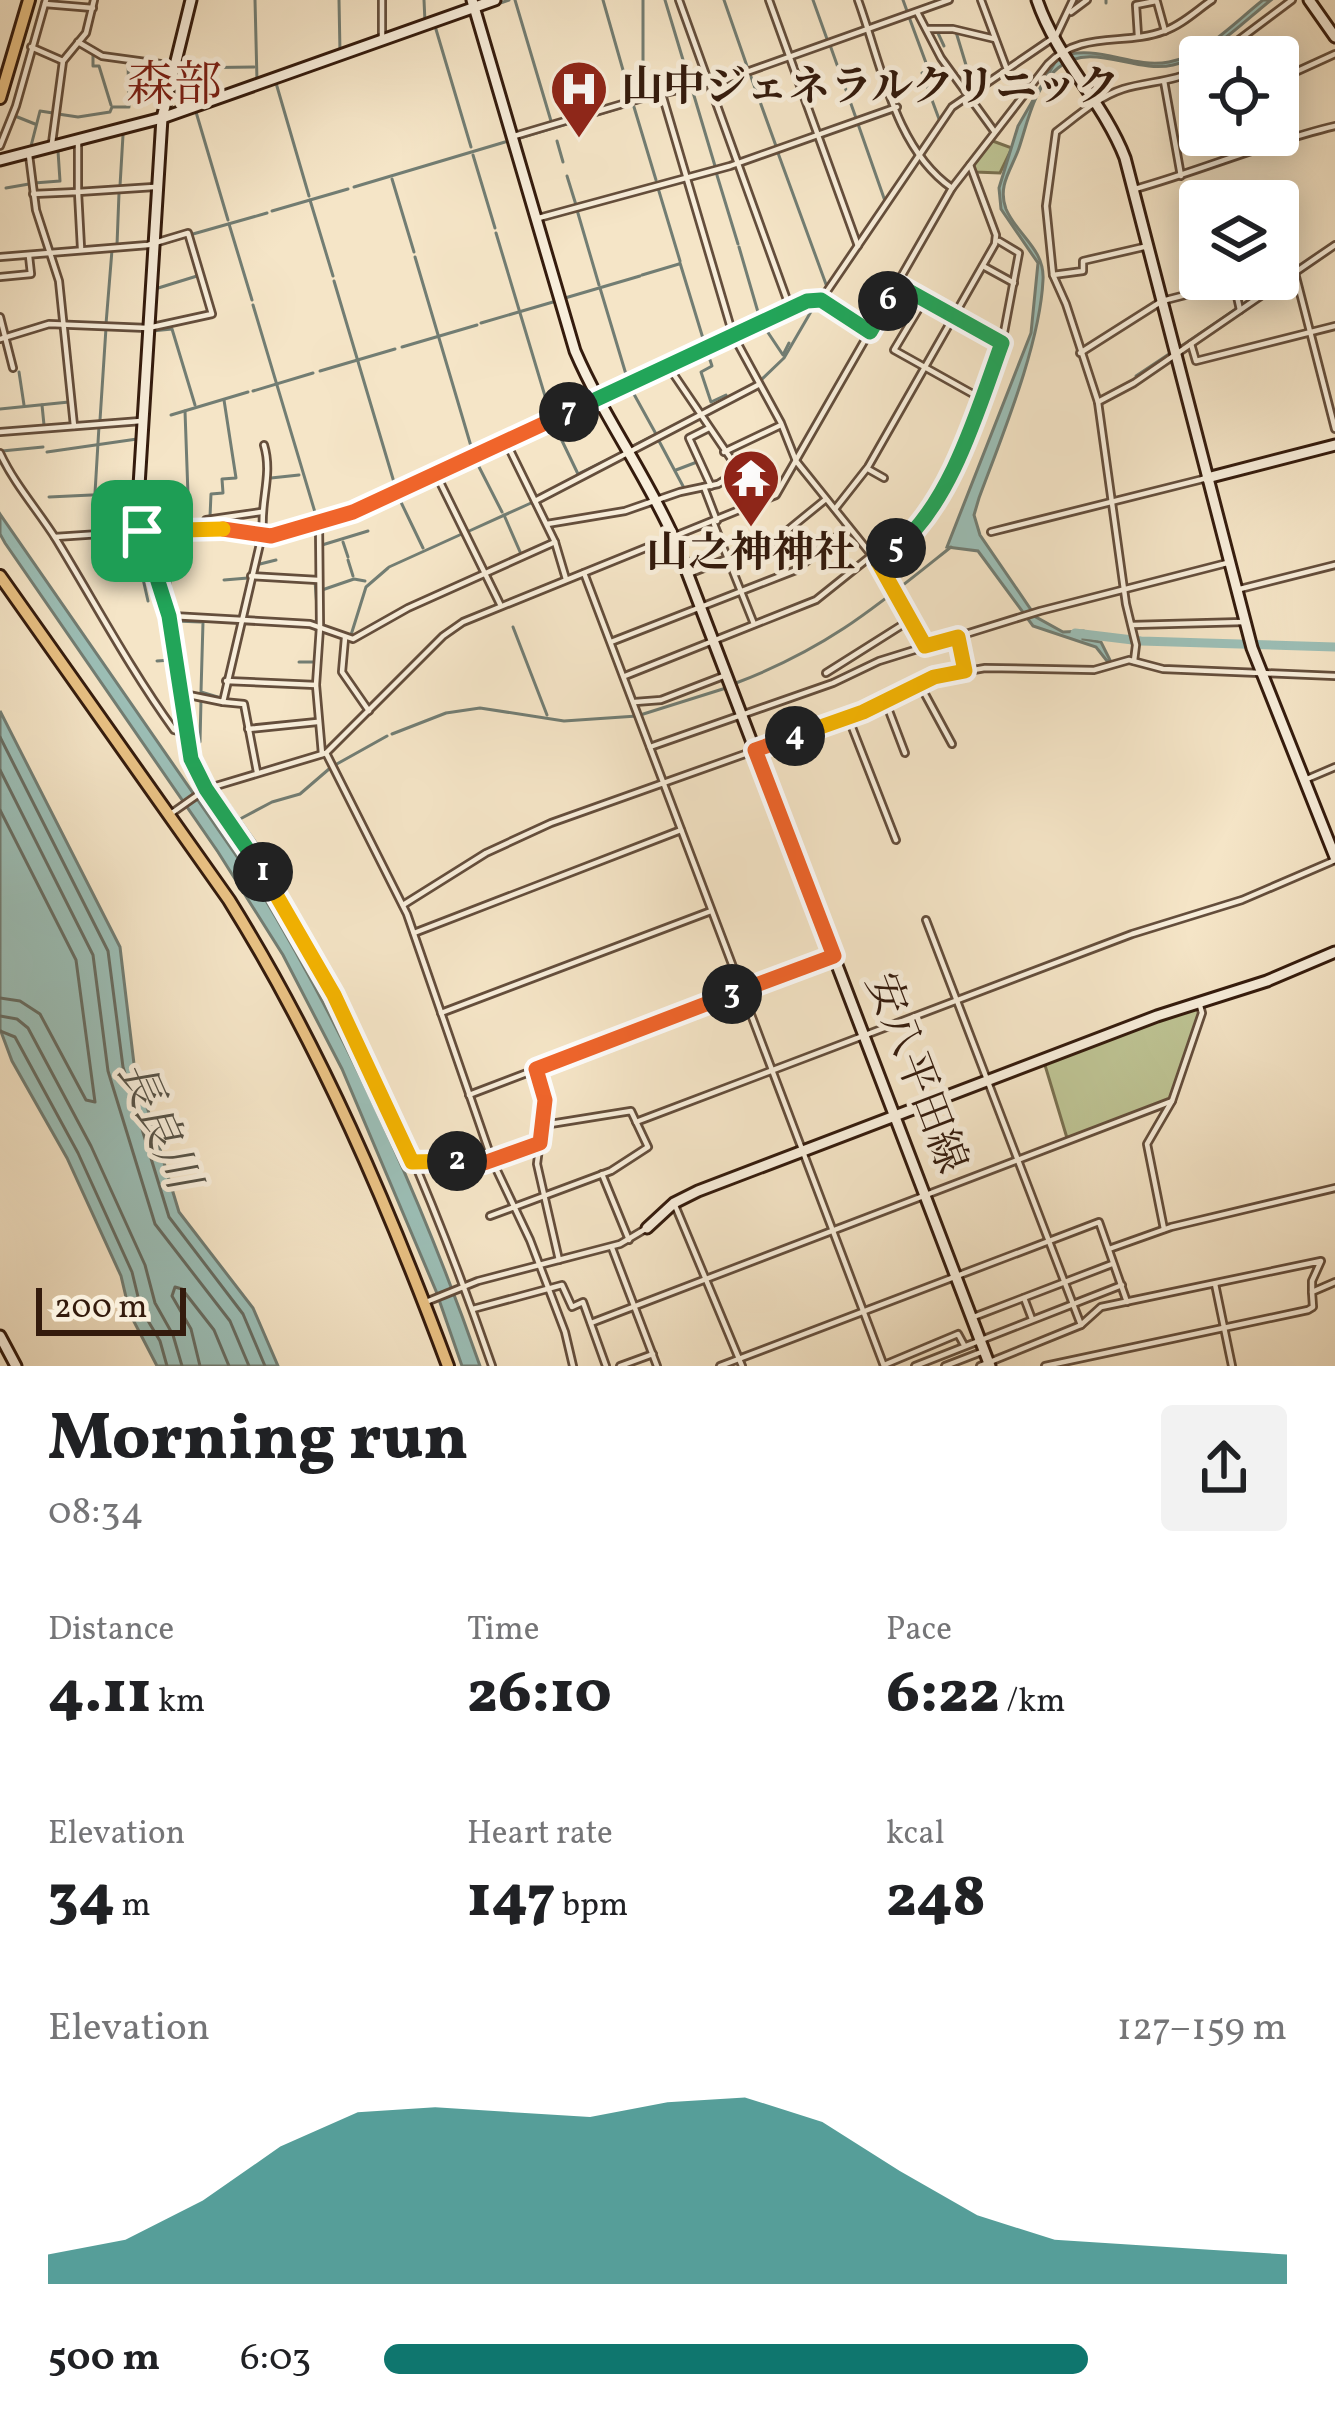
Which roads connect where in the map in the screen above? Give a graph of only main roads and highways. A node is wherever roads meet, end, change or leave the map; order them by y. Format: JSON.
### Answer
{"nodes":[{"id":1,"x":29,"y":0,"type":"edge"},
{"id":2,"x":0,"y":98,"type":"edge"},
{"id":3,"x":0,"y":576,"type":"edge"},
{"id":4,"x":448,"y":1366,"type":"edge"}],
"edges":[{"from":1,"to":2,"type":"main road"},
{"from":3,"to":4,"type":"main road"}]}
